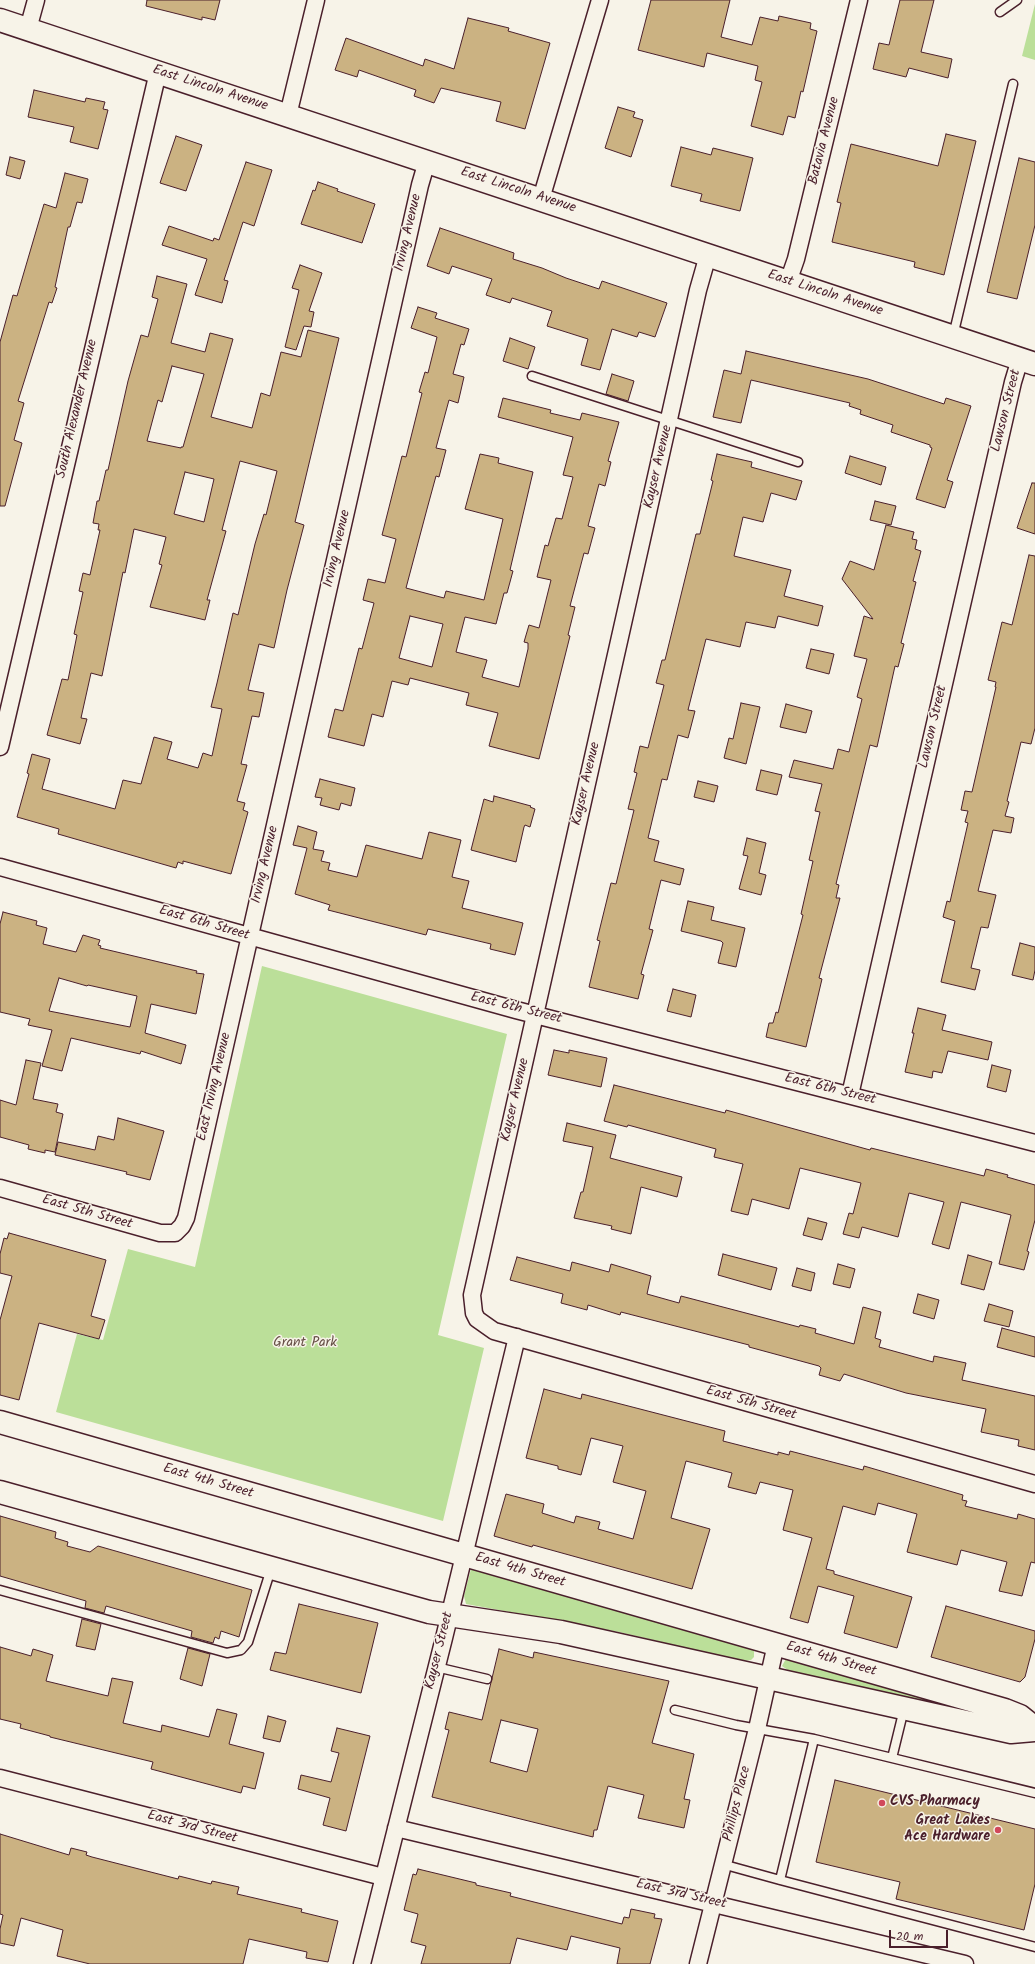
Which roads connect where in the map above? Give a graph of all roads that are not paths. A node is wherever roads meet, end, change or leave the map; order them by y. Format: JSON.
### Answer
{"nodes":[{"id":1,"x":36,"y":0,"type":"edge"},
{"id":2,"x":316,"y":0,"type":"edge"},
{"id":3,"x":600,"y":0,"type":"edge"},
{"id":4,"x":859,"y":0,"type":"edge"},
{"id":5,"x":1017,"y":0,"type":"edge"},
{"id":6,"x":1000,"y":12,"type":"dead end"},
{"id":7,"x":0,"y":20,"type":"edge"},
{"id":8,"x":28,"y":29,"type":"junction"},
{"id":9,"x":158,"y":72,"type":"junction"},
{"id":10,"x":1013,"y":84,"type":"dead end"},
{"id":11,"x":288,"y":115,"type":"junction"},
{"id":12,"x":427,"y":161,"type":"junction"},
{"id":13,"x":541,"y":199,"type":"junction"},
{"id":14,"x":708,"y":255,"type":"junction"},
{"id":15,"x":788,"y":282,"type":"junction"},
{"id":16,"x":953,"y":336,"type":"junction"},
{"id":17,"x":1028,"y":362,"type":"edge"},
{"id":18,"x":532,"y":376,"type":"dead end"},
{"id":19,"x":669,"y":421,"type":"junction"},
{"id":20,"x":798,"y":462,"type":"dead end"},
{"id":21,"x":0,"y":747,"type":"edge"},
{"id":22,"x":0,"y":867,"type":"edge"},
{"id":23,"x":250,"y":937,"type":"junction"},
{"id":24,"x":535,"y":1014,"type":"junction"},
{"id":25,"x":850,"y":1095,"type":"junction"},
{"id":26,"x":1035,"y":1143,"type":"edge"},
{"id":27,"x":0,"y":1188,"type":"edge"},
{"id":28,"x":175,"y":1233,"type":"joint"},
{"id":29,"x":474,"y":1313,"type":"joint"},
{"id":30,"x":517,"y":1337,"type":"junction"},
{"id":31,"x":0,"y":1422,"type":"edge"},
{"id":32,"x":1035,"y":1484,"type":"edge"},
{"id":33,"x":0,"y":1492,"type":"edge"},
{"id":34,"x":463,"y":1555,"type":"junction"},
{"id":35,"x":271,"y":1569,"type":"junction"},
{"id":36,"x":0,"y":1590,"type":"edge"},
{"id":37,"x":450,"y":1615,"type":"junction"},
{"id":38,"x":776,"y":1644,"type":"junction"},
{"id":39,"x":436,"y":1668,"type":"junction"},
{"id":40,"x":767,"y":1678,"type":"junction"},
{"id":41,"x":487,"y":1679,"type":"dead end"},
{"id":42,"x":904,"y":1708,"type":"junction"},
{"id":43,"x":675,"y":1710,"type":"dead end"},
{"id":44,"x":757,"y":1729,"type":"junction"},
{"id":45,"x":1035,"y":1729,"type":"edge"},
{"id":46,"x":814,"y":1739,"type":"junction"},
{"id":47,"x":892,"y":1758,"type":"junction"},
{"id":48,"x":0,"y":1778,"type":"edge"},
{"id":49,"x":1035,"y":1793,"type":"edge"},
{"id":50,"x":396,"y":1828,"type":"junction"},
{"id":51,"x":722,"y":1864,"type":"junction"},
{"id":52,"x":384,"y":1877,"type":"junction"},
{"id":53,"x":780,"y":1880,"type":"junction"},
{"id":54,"x":713,"y":1903,"type":"junction"},
{"id":55,"x":1035,"y":1946,"type":"edge"},
{"id":56,"x":362,"y":1964,"type":"edge"},
{"id":57,"x":698,"y":1964,"type":"edge"},
{"id":58,"x":965,"y":1964,"type":"edge"}],
"edges":[{"from":1,"to":8,"type":"street"},
{"from":2,"to":11,"type":"street"},
{"from":3,"to":13,"type":"street"},
{"from":4,"to":15,"type":"street","name":"Batavia Avenue"},
{"from":5,"to":6,"type":"lane"},
{"from":7,"to":8,"type":"street","name":"East Lincoln Avenue"},
{"from":8,"to":9,"type":"street","name":"East Lincoln Avenue"},
{"from":9,"to":11,"type":"street","name":"East Lincoln Avenue"},
{"from":9,"to":21,"type":"street","name":"South Alexander Avenue"},
{"from":10,"to":16,"type":"lane"},
{"from":11,"to":12,"type":"street","name":"East Lincoln Avenue"},
{"from":12,"to":13,"type":"street","name":"East Lincoln Avenue"},
{"from":12,"to":23,"type":"street","name":"Irving Avenue"},
{"from":13,"to":14,"type":"street","name":"East Lincoln Avenue"},
{"from":14,"to":15,"type":"street","name":"East Lincoln Avenue"},
{"from":14,"to":19,"type":"street","name":"Kayser Avenue"},
{"from":15,"to":16,"type":"street","name":"East Lincoln Avenue"},
{"from":16,"to":17,"type":"street","name":"East Lincoln Avenue"},
{"from":17,"to":25,"type":"street","name":"Lawson Street"},
{"from":18,"to":19,"type":"lane"},
{"from":19,"to":20,"type":"lane"},
{"from":19,"to":24,"type":"street","name":"Kayser Avenue"},
{"from":22,"to":23,"type":"street","name":"East 6th Street"},
{"from":23,"to":24,"type":"street","name":"East 6th Street"},
{"from":23,"to":28,"type":"street","name":"East Irving Avenue"},
{"from":24,"to":25,"type":"street","name":"East 6th Street"},
{"from":24,"to":29,"type":"street","name":"Kayser Avenue"},
{"from":25,"to":26,"type":"street","name":"East 6th Street"},
{"from":27,"to":28,"type":"street","name":"East 5th Street"},
{"from":29,"to":30,"type":"street","name":"East 5th Street"},
{"from":30,"to":32,"type":"street","name":"East 5th Street"},
{"from":30,"to":34,"type":"street","name":"Kayser Street"},
{"from":31,"to":34,"type":"street","name":"East 4th Street"},
{"from":33,"to":35,"type":"street","name":"East 4th Street"},
{"from":34,"to":37,"type":"street","name":"Kayser Street"},
{"from":34,"to":38,"type":"street","name":"East 4th Street"},
{"from":35,"to":36,"type":"lane"},
{"from":35,"to":37,"type":"street","name":"East 4th Street"},
{"from":37,"to":39,"type":"street","name":"Kayser Street"},
{"from":37,"to":40,"type":"street","name":"East 4th Street"},
{"from":38,"to":40,"type":"street","name":"Phillips Place"},
{"from":38,"to":45,"type":"street","name":"East 4th Street"},
{"from":39,"to":41,"type":"lane"},
{"from":39,"to":50,"type":"street","name":"Kayser Street"},
{"from":40,"to":42,"type":"street","name":"East 4th Street"},
{"from":40,"to":44,"type":"street","name":"Phillips Place"},
{"from":42,"to":45,"type":"street","name":"East 4th Street"},
{"from":42,"to":47,"type":"lane"},
{"from":43,"to":44,"type":"lane"},
{"from":44,"to":46,"type":"lane"},
{"from":44,"to":51,"type":"street","name":"Phillips Place"},
{"from":46,"to":47,"type":"lane"},
{"from":46,"to":53,"type":"lane"},
{"from":47,"to":49,"type":"lane"},
{"from":48,"to":52,"type":"street","name":"East 3rd Street"},
{"from":50,"to":52,"type":"street","name":"Kayser Street"},
{"from":50,"to":54,"type":"street","name":"East 3rd Street"},
{"from":51,"to":53,"type":"lane"},
{"from":51,"to":54,"type":"street","name":"Phillips Place"},
{"from":52,"to":56,"type":"street","name":"Kayser Street"},
{"from":53,"to":55,"type":"lane"},
{"from":54,"to":57,"type":"street","name":"Phillips Place"},
{"from":54,"to":58,"type":"street","name":"East 3rd Street"}]}
